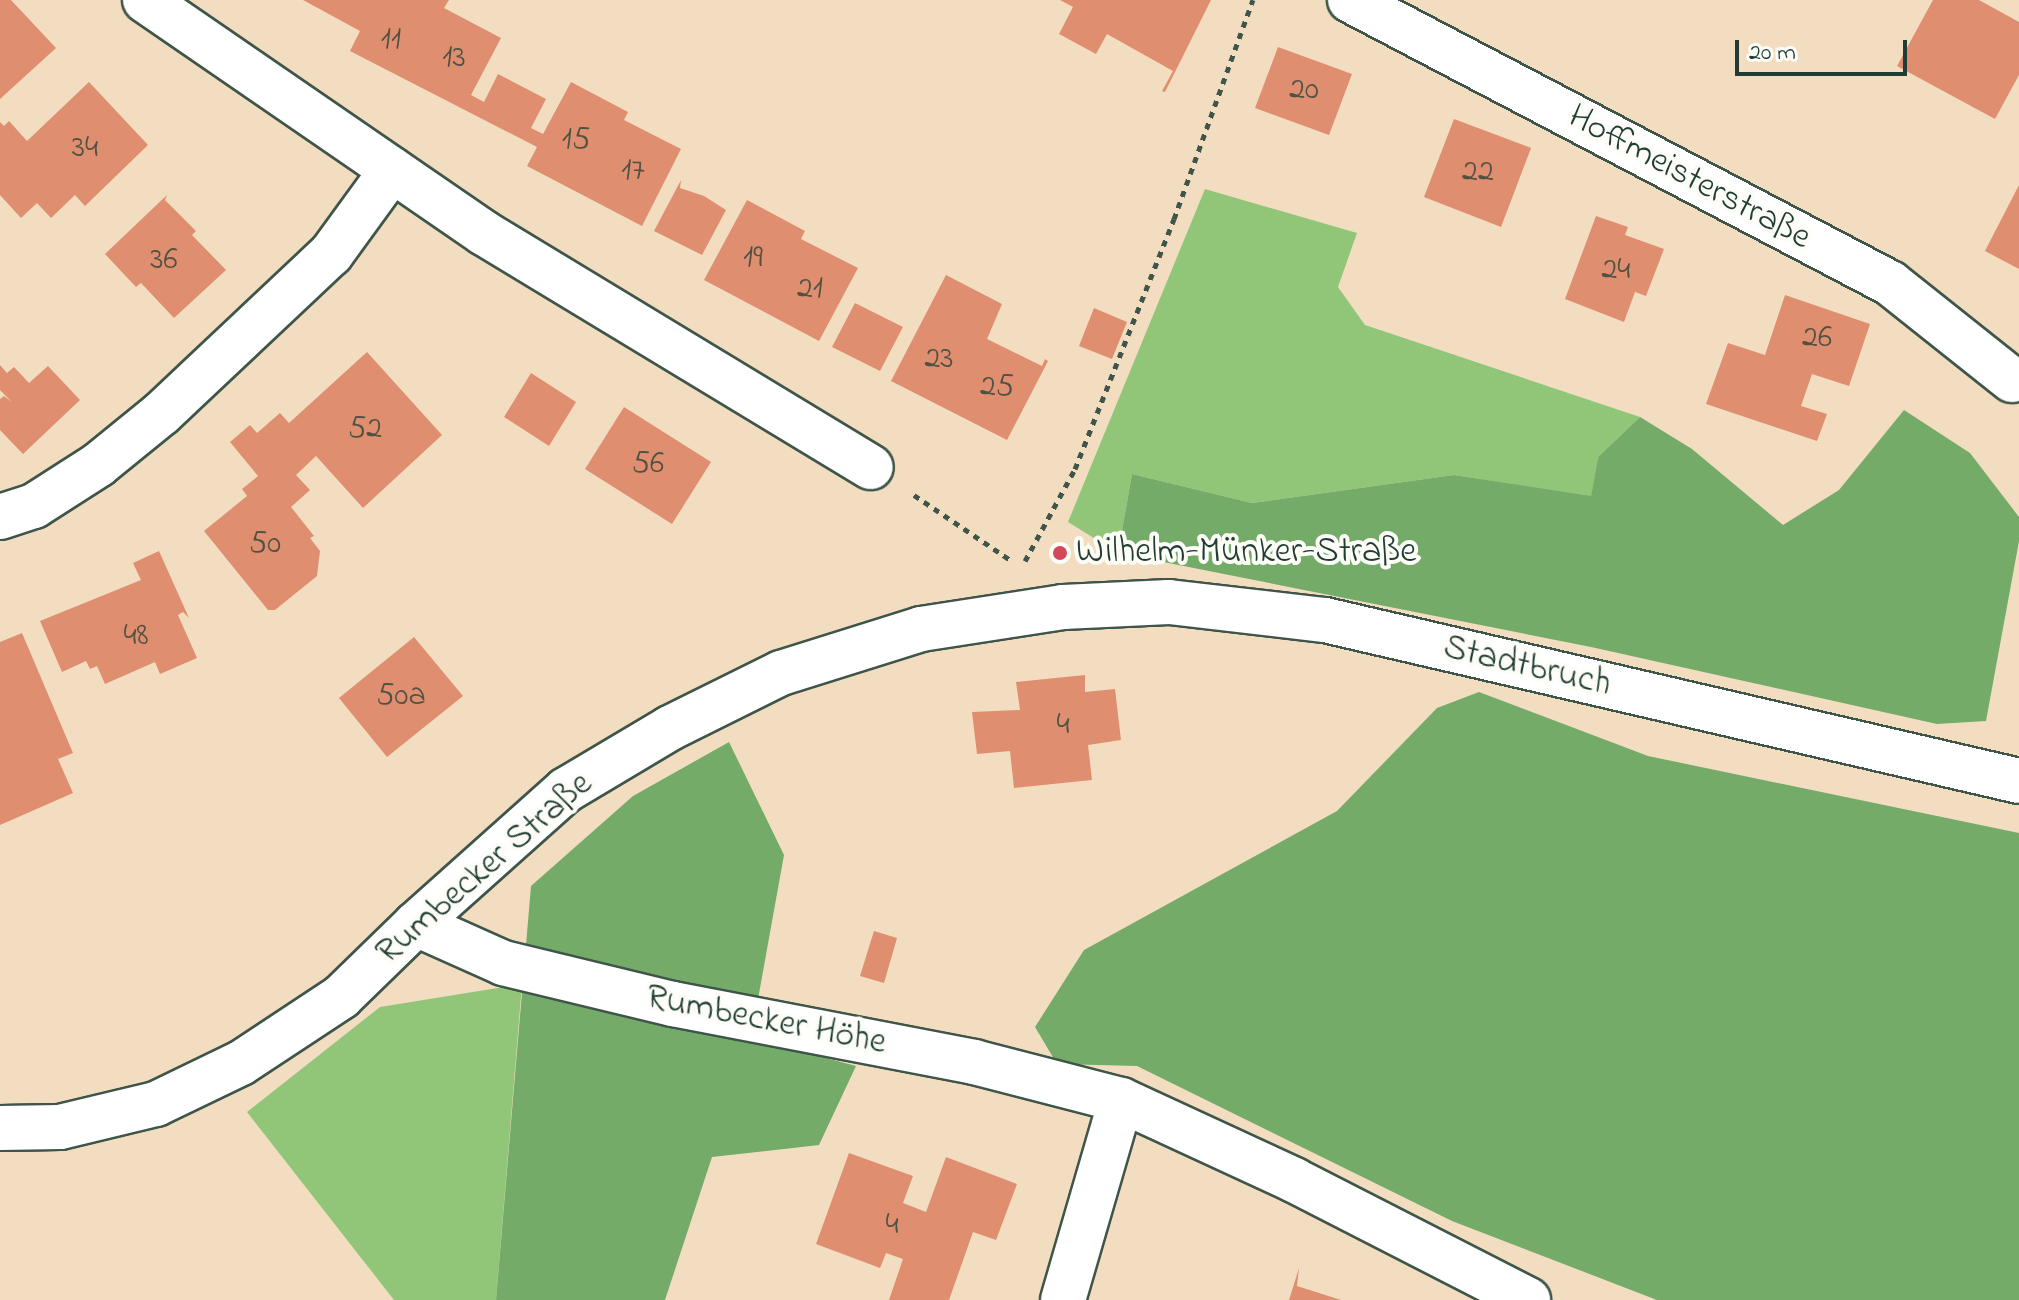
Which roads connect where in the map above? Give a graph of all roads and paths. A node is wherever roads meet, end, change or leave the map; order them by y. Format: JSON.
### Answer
{"nodes":[{"id":1,"x":145,"y":0,"type":"edge"},
{"id":2,"x":1253,"y":0,"type":"edge"},
{"id":3,"x":1350,"y":0,"type":"edge"},
{"id":4,"x":392,"y":170,"type":"junction"},
{"id":5,"x":2012,"y":380,"type":"dead end"},
{"id":6,"x":871,"y":467,"type":"joint"},
{"id":7,"x":0,"y":517,"type":"edge"},
{"id":8,"x":1030,"y":612,"type":"joint"},
{"id":9,"x":2019,"y":781,"type":"edge"},
{"id":10,"x":416,"y":924,"type":"junction"},
{"id":11,"x":1121,"y":1100,"type":"junction"},
{"id":12,"x":0,"y":1128,"type":"edge"},
{"id":13,"x":1063,"y":1300,"type":"edge"},
{"id":14,"x":1528,"y":1300,"type":"edge"}],
"edges":[{"from":1,"to":4,"type":"street"},
{"from":2,"to":6,"type":"path"},
{"from":3,"to":5,"type":"street","name":"Hoffmeisterstraße"},
{"from":4,"to":6,"type":"street"},
{"from":4,"to":7,"type":"street"},
{"from":8,"to":9,"type":"street","name":"Stadtbruch"},
{"from":8,"to":10,"type":"street","name":"Rumbecker Straße"},
{"from":10,"to":11,"type":"street","name":"Rumbecker Höhe"},
{"from":10,"to":12,"type":"street","name":"Rumbecker Straße"},
{"from":11,"to":13,"type":"street"},
{"from":11,"to":14,"type":"street","name":"Rumbecker Höhe"}]}
